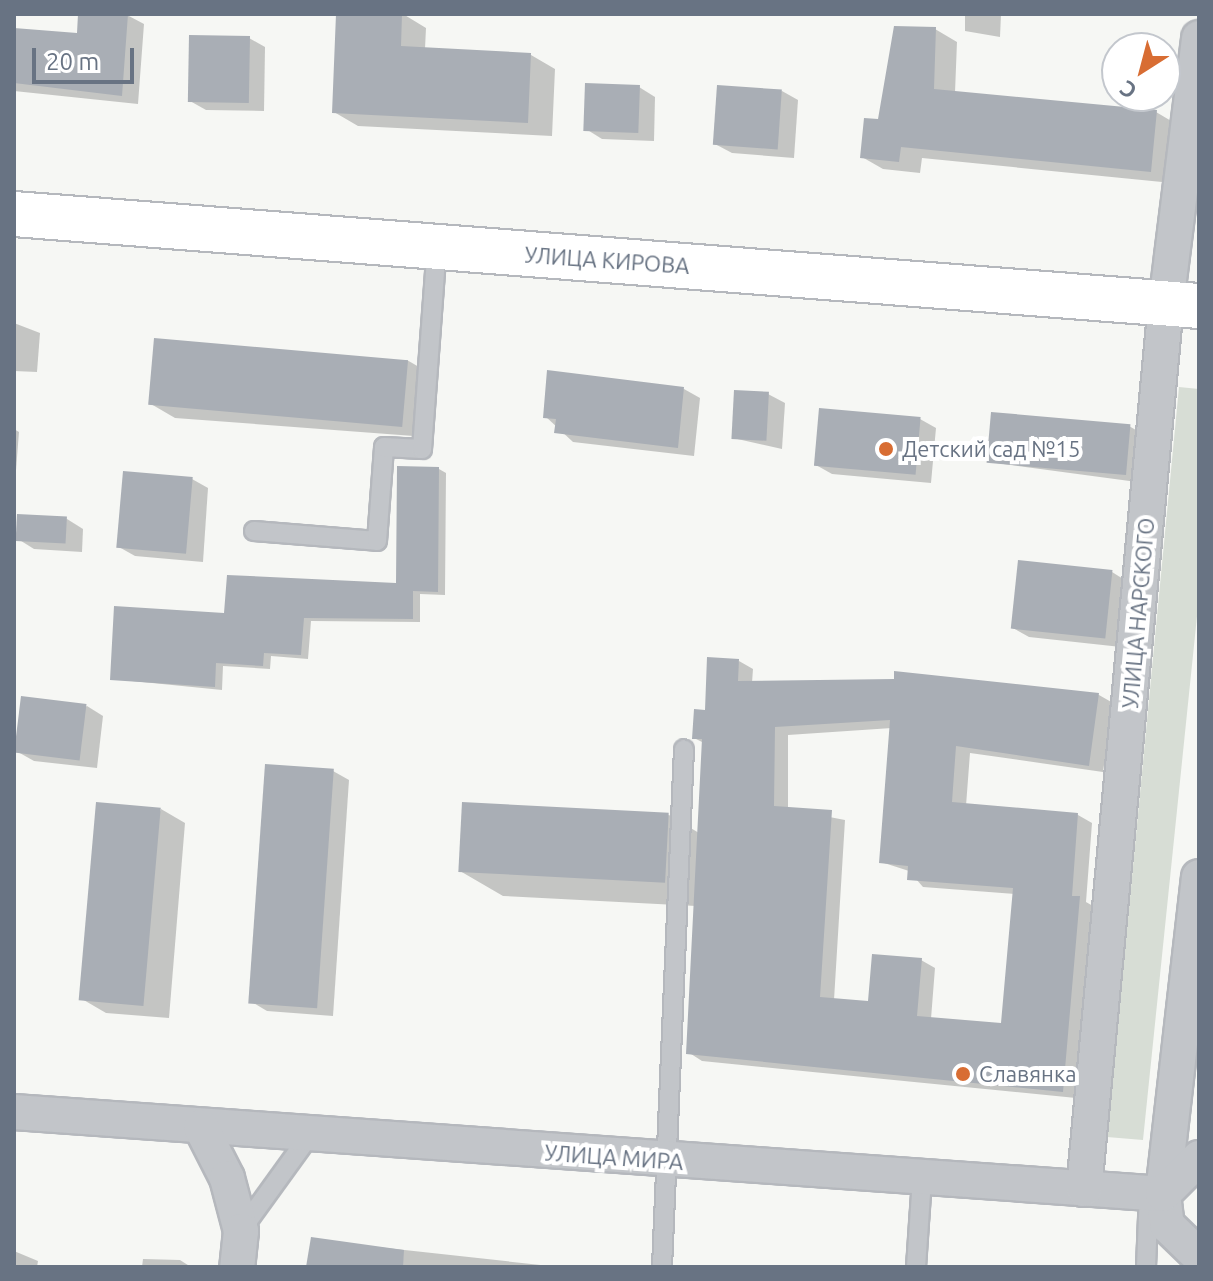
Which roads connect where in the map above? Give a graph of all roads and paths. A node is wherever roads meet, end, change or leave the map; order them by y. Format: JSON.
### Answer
{"nodes":[{"id":1,"x":1199,"y":38,"type":"edge"},
{"id":2,"x":14,"y":214,"type":"edge"},
{"id":3,"x":437,"y":247,"type":"junction"},
{"id":4,"x":1182,"y":305,"type":"edge"},
{"id":5,"x":254,"y":531,"type":"dead end"},
{"id":6,"x":684,"y":749,"type":"dead end"},
{"id":7,"x":1199,"y":877,"type":"edge"},
{"id":8,"x":14,"y":1112,"type":"edge"},
{"id":9,"x":201,"y":1127,"type":"junction"},
{"id":10,"x":309,"y":1136,"type":"junction"},
{"id":11,"x":1199,"y":1158,"type":"edge"},
{"id":12,"x":666,"y":1161,"type":"junction"},
{"id":13,"x":922,"y":1178,"type":"junction"},
{"id":14,"x":1084,"y":1189,"type":"junction"},
{"id":15,"x":1156,"y":1194,"type":"junction"},
{"id":16,"x":241,"y":1231,"type":"junction"},
{"id":17,"x":1199,"y":1256,"type":"edge"},
{"id":18,"x":237,"y":1267,"type":"edge"},
{"id":19,"x":662,"y":1267,"type":"edge"},
{"id":20,"x":916,"y":1267,"type":"edge"},
{"id":21,"x":1146,"y":1267,"type":"edge"}],
"edges":[{"from":1,"to":4,"type":"street","name":"УЛИЦА НАРСКОГО"},
{"from":2,"to":3,"type":"main road","name":"УЛИЦА КИРОВА"},
{"from":3,"to":4,"type":"main road","name":"УЛИЦА КИРОВА"},
{"from":3,"to":5,"type":"lane"},
{"from":4,"to":14,"type":"street","name":"УЛИЦА НАРСКОГО"},
{"from":6,"to":12,"type":"lane"},
{"from":7,"to":15,"type":"street"},
{"from":8,"to":9,"type":"street","name":"УЛИЦА МИРА"},
{"from":9,"to":10,"type":"street","name":"УЛИЦА МИРА"},
{"from":9,"to":16,"type":"street"},
{"from":10,"to":12,"type":"street","name":"УЛИЦА МИРА"},
{"from":10,"to":16,"type":"lane"},
{"from":11,"to":15,"type":"street"},
{"from":12,"to":13,"type":"street","name":"УЛИЦА МИРА"},
{"from":12,"to":19,"type":"lane"},
{"from":13,"to":14,"type":"street","name":"УЛИЦА МИРА"},
{"from":13,"to":20,"type":"lane"},
{"from":14,"to":15,"type":"street","name":"УЛИЦА МИРА"},
{"from":15,"to":17,"type":"street"},
{"from":15,"to":21,"type":"lane"},
{"from":16,"to":18,"type":"street"}]}
